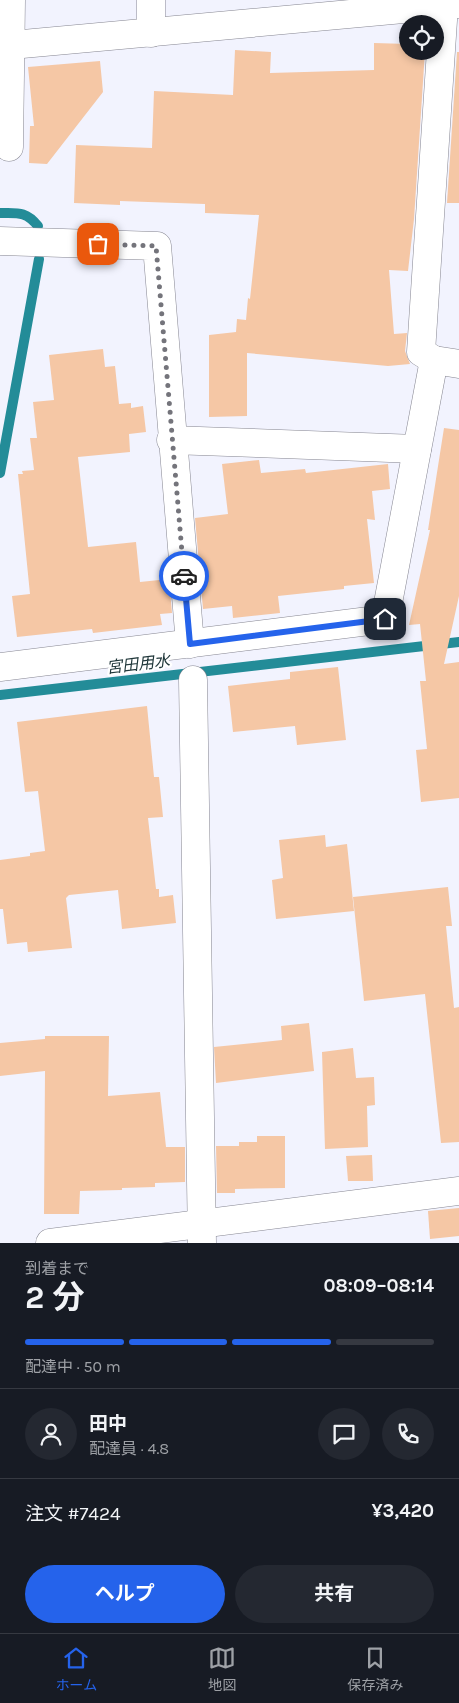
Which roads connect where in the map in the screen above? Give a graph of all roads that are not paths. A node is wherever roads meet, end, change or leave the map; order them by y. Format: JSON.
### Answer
{"nodes":[{"id":1,"x":11,"y":0,"type":"edge"},
{"id":2,"x":152,"y":0,"type":"edge"},
{"id":3,"x":451,"y":3,"type":"edge"},
{"id":4,"x":303,"y":9,"type":"edge"},
{"id":5,"x":151,"y":33,"type":"junction"},
{"id":6,"x":5,"y":46,"type":"edge"},
{"id":7,"x":9,"y":147,"type":"dead end"},
{"id":8,"x":0,"y":241,"type":"edge"},
{"id":9,"x":447,"y":362,"type":"edge"},
{"id":10,"x":172,"y":440,"type":"junction"},
{"id":11,"x":417,"y":449,"type":"junction"},
{"id":12,"x":190,"y":644,"type":"junction"},
{"id":13,"x":0,"y":666,"type":"edge"},
{"id":14,"x":194,"y":680,"type":"dead end"},
{"id":15,"x":459,"y":1190,"type":"edge"},
{"id":16,"x":202,"y":1233,"type":"edge"},
{"id":17,"x":50,"y":1243,"type":"edge"}],
"edges":[{"from":1,"to":6,"type":"street"},
{"from":2,"to":5,"type":"street"},
{"from":3,"to":4,"type":"street"},
{"from":3,"to":9,"type":"street"},
{"from":4,"to":5,"type":"street"},
{"from":5,"to":6,"type":"street"},
{"from":6,"to":7,"type":"street"},
{"from":8,"to":10,"type":"street"},
{"from":9,"to":11,"type":"street"},
{"from":10,"to":11,"type":"street"},
{"from":10,"to":12,"type":"street"},
{"from":11,"to":12,"type":"street"},
{"from":12,"to":13,"type":"street"},
{"from":14,"to":16,"type":"street"},
{"from":15,"to":16,"type":"street"},
{"from":16,"to":17,"type":"street"}]}
